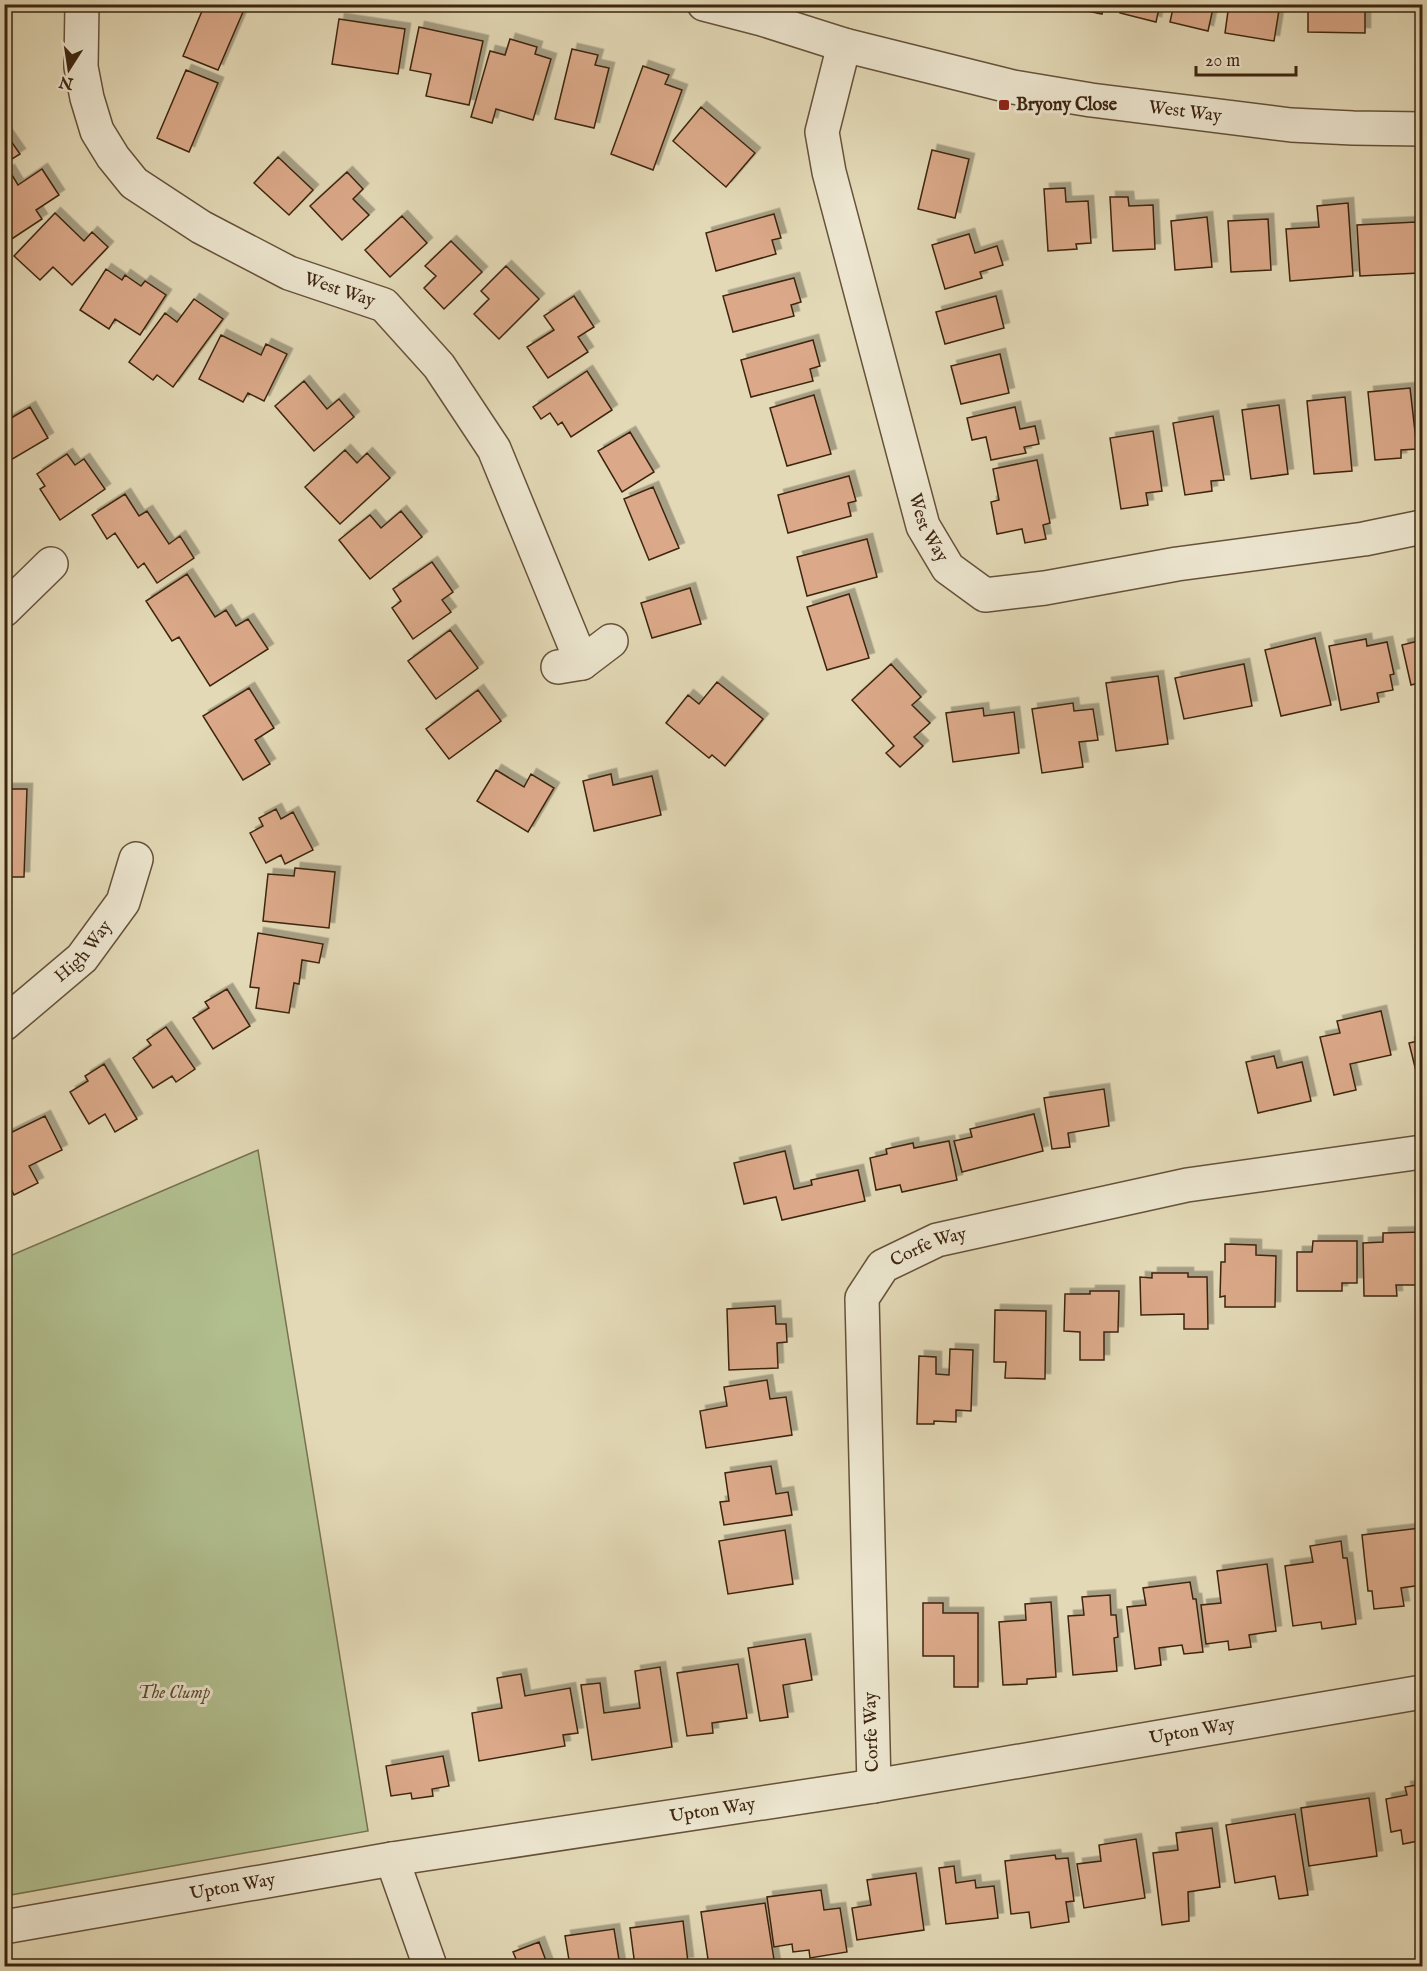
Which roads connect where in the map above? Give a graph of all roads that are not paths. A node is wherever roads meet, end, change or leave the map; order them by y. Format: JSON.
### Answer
{"nodes":[{"id":1,"x":82,"y":4,"type":"edge"},
{"id":2,"x":704,"y":4,"type":"edge"},
{"id":3,"x":844,"y":45,"type":"junction"},
{"id":4,"x":1422,"y":129,"type":"edge"},
{"id":5,"x":1422,"y":527,"type":"edge"},
{"id":6,"x":51,"y":564,"type":"dead end"},
{"id":7,"x":9,"y":595,"type":"edge"},
{"id":8,"x":611,"y":641,"type":"dead end"},
{"id":9,"x":136,"y":859,"type":"dead end"},
{"id":10,"x":4,"y":1024,"type":"edge"},
{"id":11,"x":1422,"y":1152,"type":"edge"},
{"id":12,"x":1422,"y":1692,"type":"edge"},
{"id":13,"x":874,"y":1786,"type":"junction"},
{"id":14,"x":392,"y":1859,"type":"junction"},
{"id":15,"x":4,"y":1927,"type":"edge"},
{"id":16,"x":430,"y":1966,"type":"edge"}],
"edges":[{"from":1,"to":8,"type":"street","name":"West Way"},
{"from":2,"to":3,"type":"street","name":"West Way"},
{"from":3,"to":4,"type":"street","name":"West Way"},
{"from":3,"to":5,"type":"street","name":"West Way"},
{"from":6,"to":7,"type":"street"},
{"from":9,"to":10,"type":"street","name":"High Way"},
{"from":11,"to":13,"type":"street","name":"Corfe Way"},
{"from":12,"to":13,"type":"street","name":"Upton Way"},
{"from":13,"to":14,"type":"street","name":"Upton Way"},
{"from":14,"to":15,"type":"street","name":"Upton Way"},
{"from":14,"to":16,"type":"street"}]}
